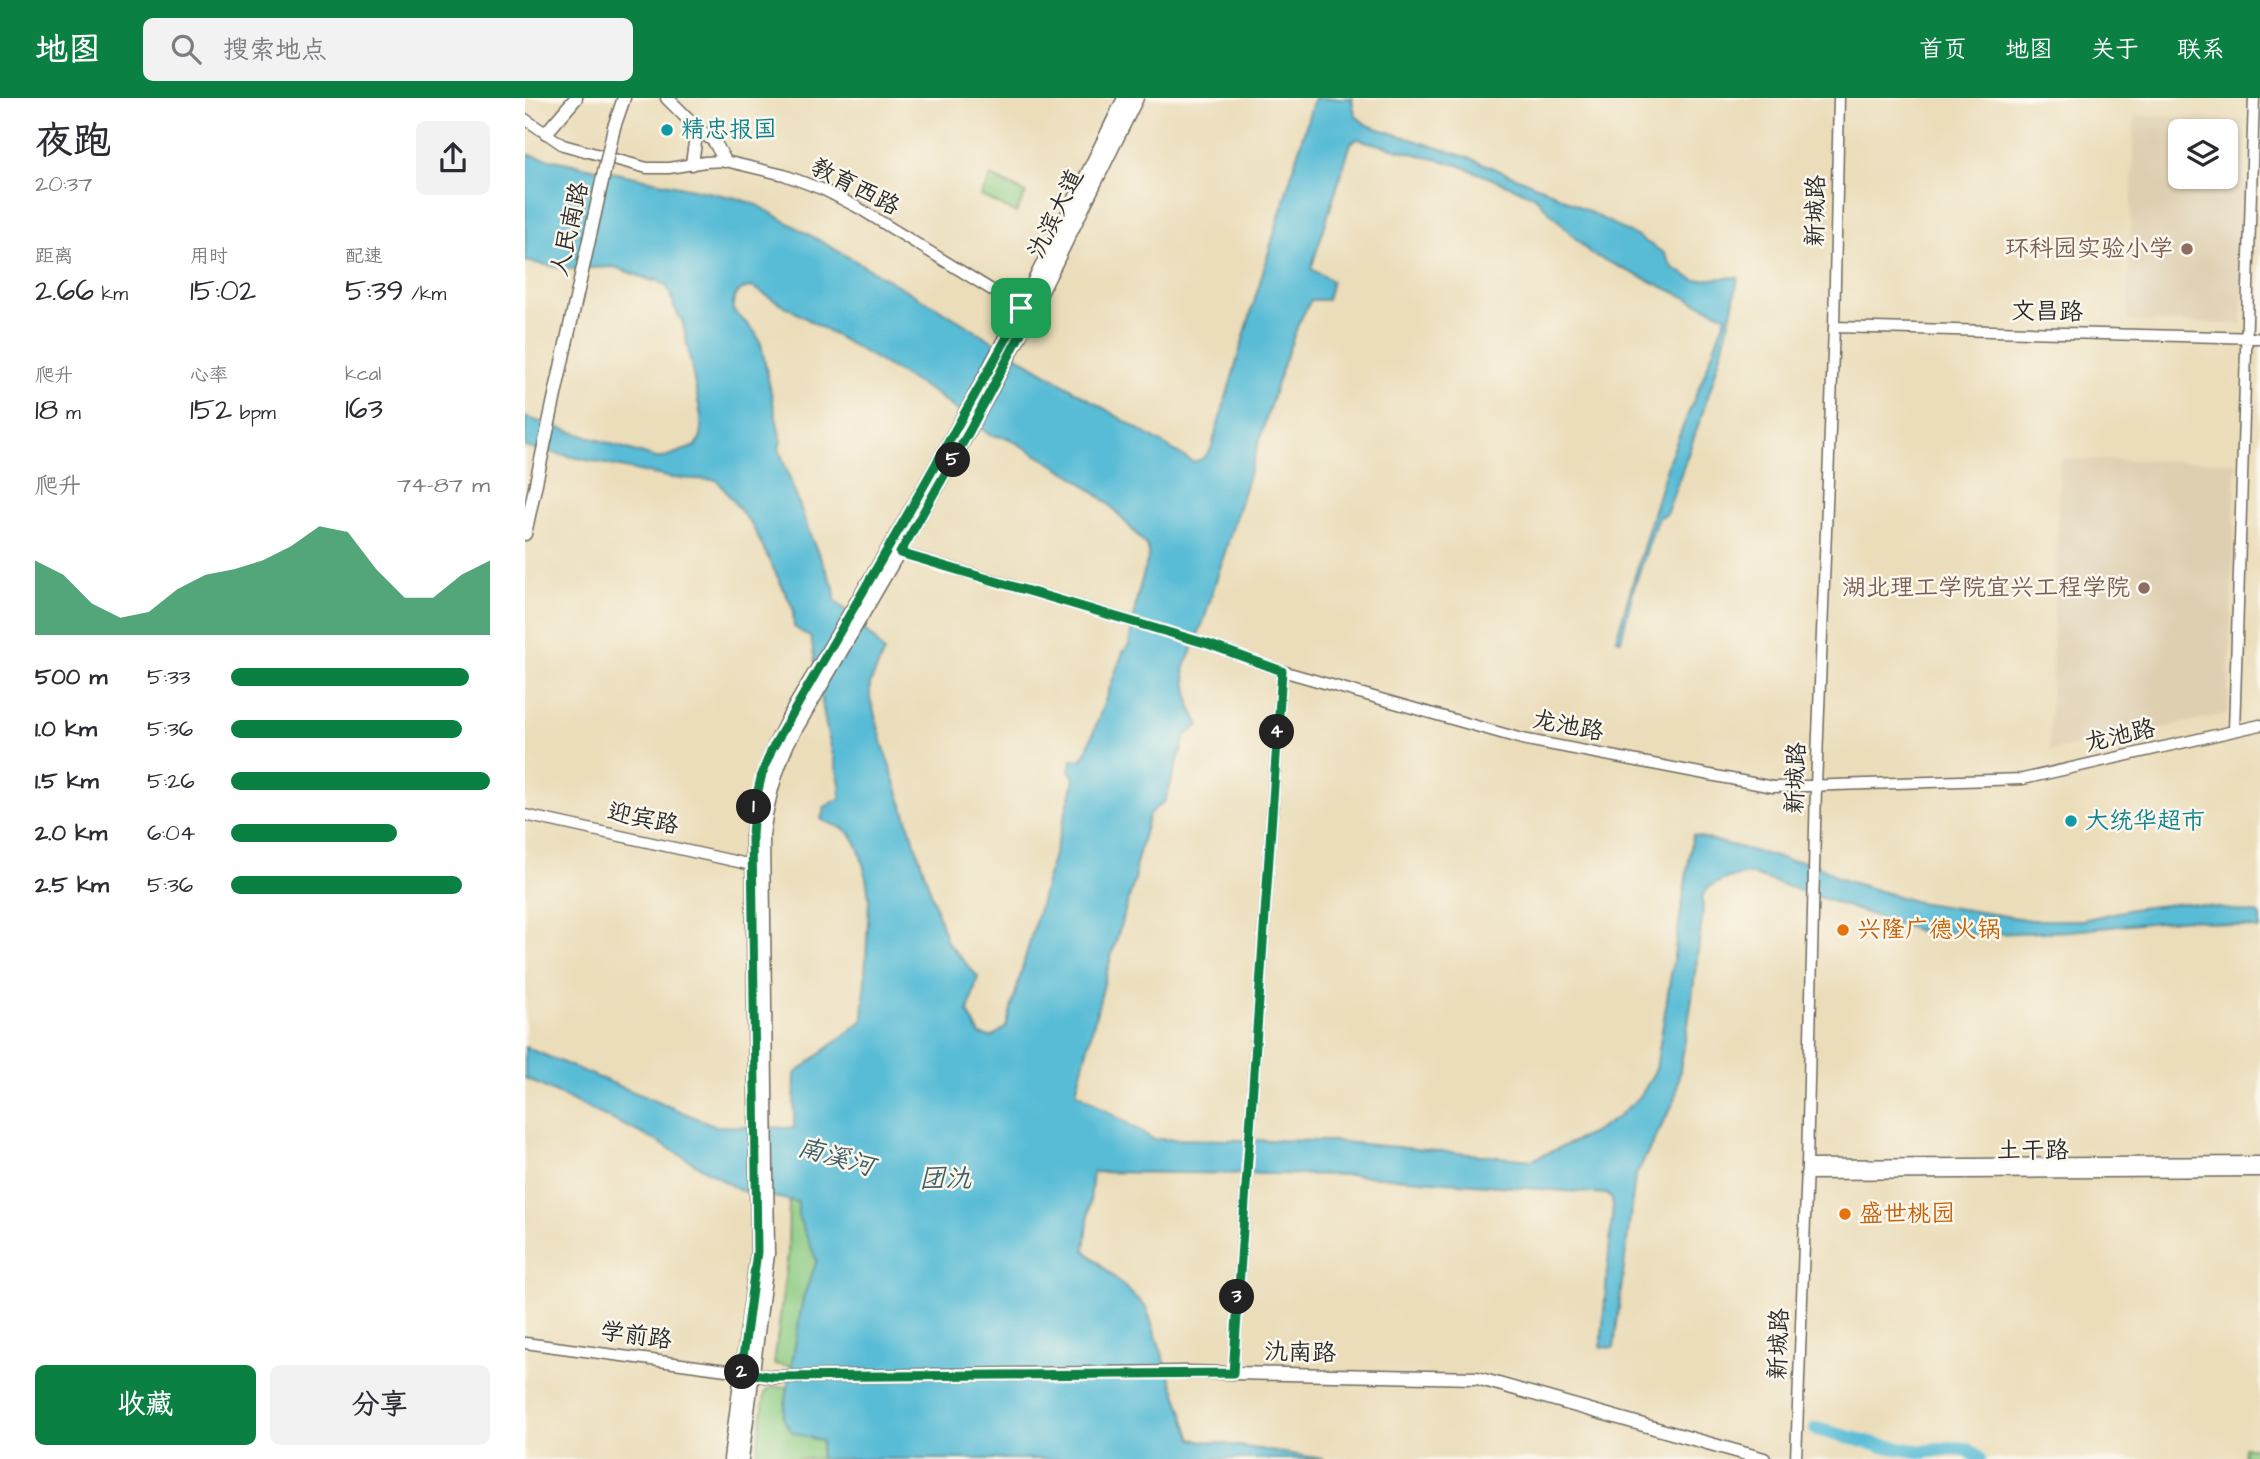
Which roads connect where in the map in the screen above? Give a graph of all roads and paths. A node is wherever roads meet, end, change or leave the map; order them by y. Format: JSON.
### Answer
{"nodes":[{"id":1,"x":576,"y":98,"type":"edge"},
{"id":2,"x":624,"y":98,"type":"edge"},
{"id":3,"x":667,"y":98,"type":"edge"},
{"id":4,"x":1123,"y":98,"type":"edge"},
{"id":5,"x":1137,"y":98,"type":"edge"},
{"id":6,"x":1839,"y":98,"type":"edge"},
{"id":7,"x":2254,"y":98,"type":"edge"},
{"id":8,"x":525,"y":119,"type":"edge"},
{"id":9,"x":697,"y":128,"type":"junction"},
{"id":10,"x":546,"y":133,"type":"junction"},
{"id":11,"x":725,"y":161,"type":"junction"},
{"id":12,"x":692,"y":164,"type":"junction"},
{"id":13,"x":1026,"y":311,"type":"junction"},
{"id":14,"x":1834,"y":327,"type":"junction"},
{"id":15,"x":2247,"y":338,"type":"junction"},
{"id":16,"x":2260,"y":338,"type":"edge"},
{"id":17,"x":965,"y":427,"type":"junction"},
{"id":18,"x":525,"y":534,"type":"edge"},
{"id":19,"x":887,"y":548,"type":"junction"},
{"id":20,"x":900,"y":553,"type":"junction"},
{"id":21,"x":1282,"y":671,"type":"junction"},
{"id":22,"x":802,"y":708,"type":"junction"},
{"id":23,"x":2260,"y":725,"type":"edge"},
{"id":24,"x":2234,"y":731,"type":"junction"},
{"id":25,"x":1816,"y":786,"type":"junction"},
{"id":26,"x":525,"y":815,"type":"edge"},
{"id":27,"x":753,"y":864,"type":"junction"},
{"id":28,"x":762,"y":1123,"type":"junction"},
{"id":29,"x":2260,"y":1162,"type":"edge"},
{"id":30,"x":1807,"y":1169,"type":"junction"},
{"id":31,"x":2260,"y":1171,"type":"edge"},
{"id":32,"x":525,"y":1343,"type":"edge"},
{"id":33,"x":747,"y":1373,"type":"junction"},
{"id":34,"x":1233,"y":1373,"type":"junction"},
{"id":35,"x":730,"y":1459,"type":"edge"},
{"id":36,"x":742,"y":1459,"type":"edge"},
{"id":37,"x":1763,"y":1459,"type":"edge"},
{"id":38,"x":1796,"y":1459,"type":"edge"}],
"edges":[{"from":1,"to":10,"type":"main road"},
{"from":2,"to":18,"type":"main road","name":"人民南路","bridge":true},
{"from":3,"to":9,"type":"main road"},
{"from":4,"to":13,"type":"main road","name":"氿滨大道"},
{"from":5,"to":13,"type":"main road","name":"氿滨大道"},
{"from":6,"to":14,"type":"street","name":"新城路"},
{"from":7,"to":15,"type":"street"},
{"from":8,"to":10,"type":"street","name":"教育西路"},
{"from":9,"to":11,"type":"main road"},
{"from":9,"to":12,"type":"main road"},
{"from":10,"to":12,"type":"street","name":"教育西路"},
{"from":11,"to":12,"type":"street","name":"教育西路"},
{"from":11,"to":13,"type":"street","name":"教育西路"},
{"from":13,"to":17,"type":"main road","name":"氿滨大道"},
{"from":14,"to":15,"type":"street","name":"文昌路"},
{"from":14,"to":25,"type":"street","name":"新城路"},
{"from":15,"to":16,"type":"street","name":"文昌路"},
{"from":15,"to":24,"type":"street"},
{"from":17,"to":19,"type":"main road","name":"氿滨大道"},
{"from":17,"to":20,"type":"main road","name":"氿滨大道"},
{"from":19,"to":20,"type":"street","name":"龙池路"},
{"from":19,"to":22,"type":"main road","name":"氿滨大道"},
{"from":20,"to":21,"type":"street","name":"龙池路"},
{"from":20,"to":22,"type":"main road","name":"氿滨大道"},
{"from":21,"to":25,"type":"street","name":"龙池路"},
{"from":21,"to":34,"type":"street"},
{"from":22,"to":27,"type":"main road","name":"氿滨大道"},
{"from":22,"to":28,"type":"main road","name":"氿滨大道"},
{"from":23,"to":24,"type":"street","name":"龙池路"},
{"from":24,"to":25,"type":"street","name":"龙池路"},
{"from":25,"to":30,"type":"street","name":"新城路"},
{"from":26,"to":27,"type":"street","name":"迎宾路"},
{"from":27,"to":28,"type":"main road","name":"氿滨大道"},
{"from":28,"to":33,"type":"main road","name":"氿滨大道"},
{"from":29,"to":30,"type":"street","name":"土干路"},
{"from":30,"to":31,"type":"street","name":"土干路"},
{"from":30,"to":38,"type":"street","name":"新城路"},
{"from":32,"to":33,"type":"street","name":"学前路"},
{"from":33,"to":34,"type":"main road","name":"氿南路"},
{"from":33,"to":35,"type":"main road","name":"氿滨大道"},
{"from":33,"to":36,"type":"main road","name":"氿滨大道"},
{"from":34,"to":37,"type":"main road","name":"氿南路"}]}
